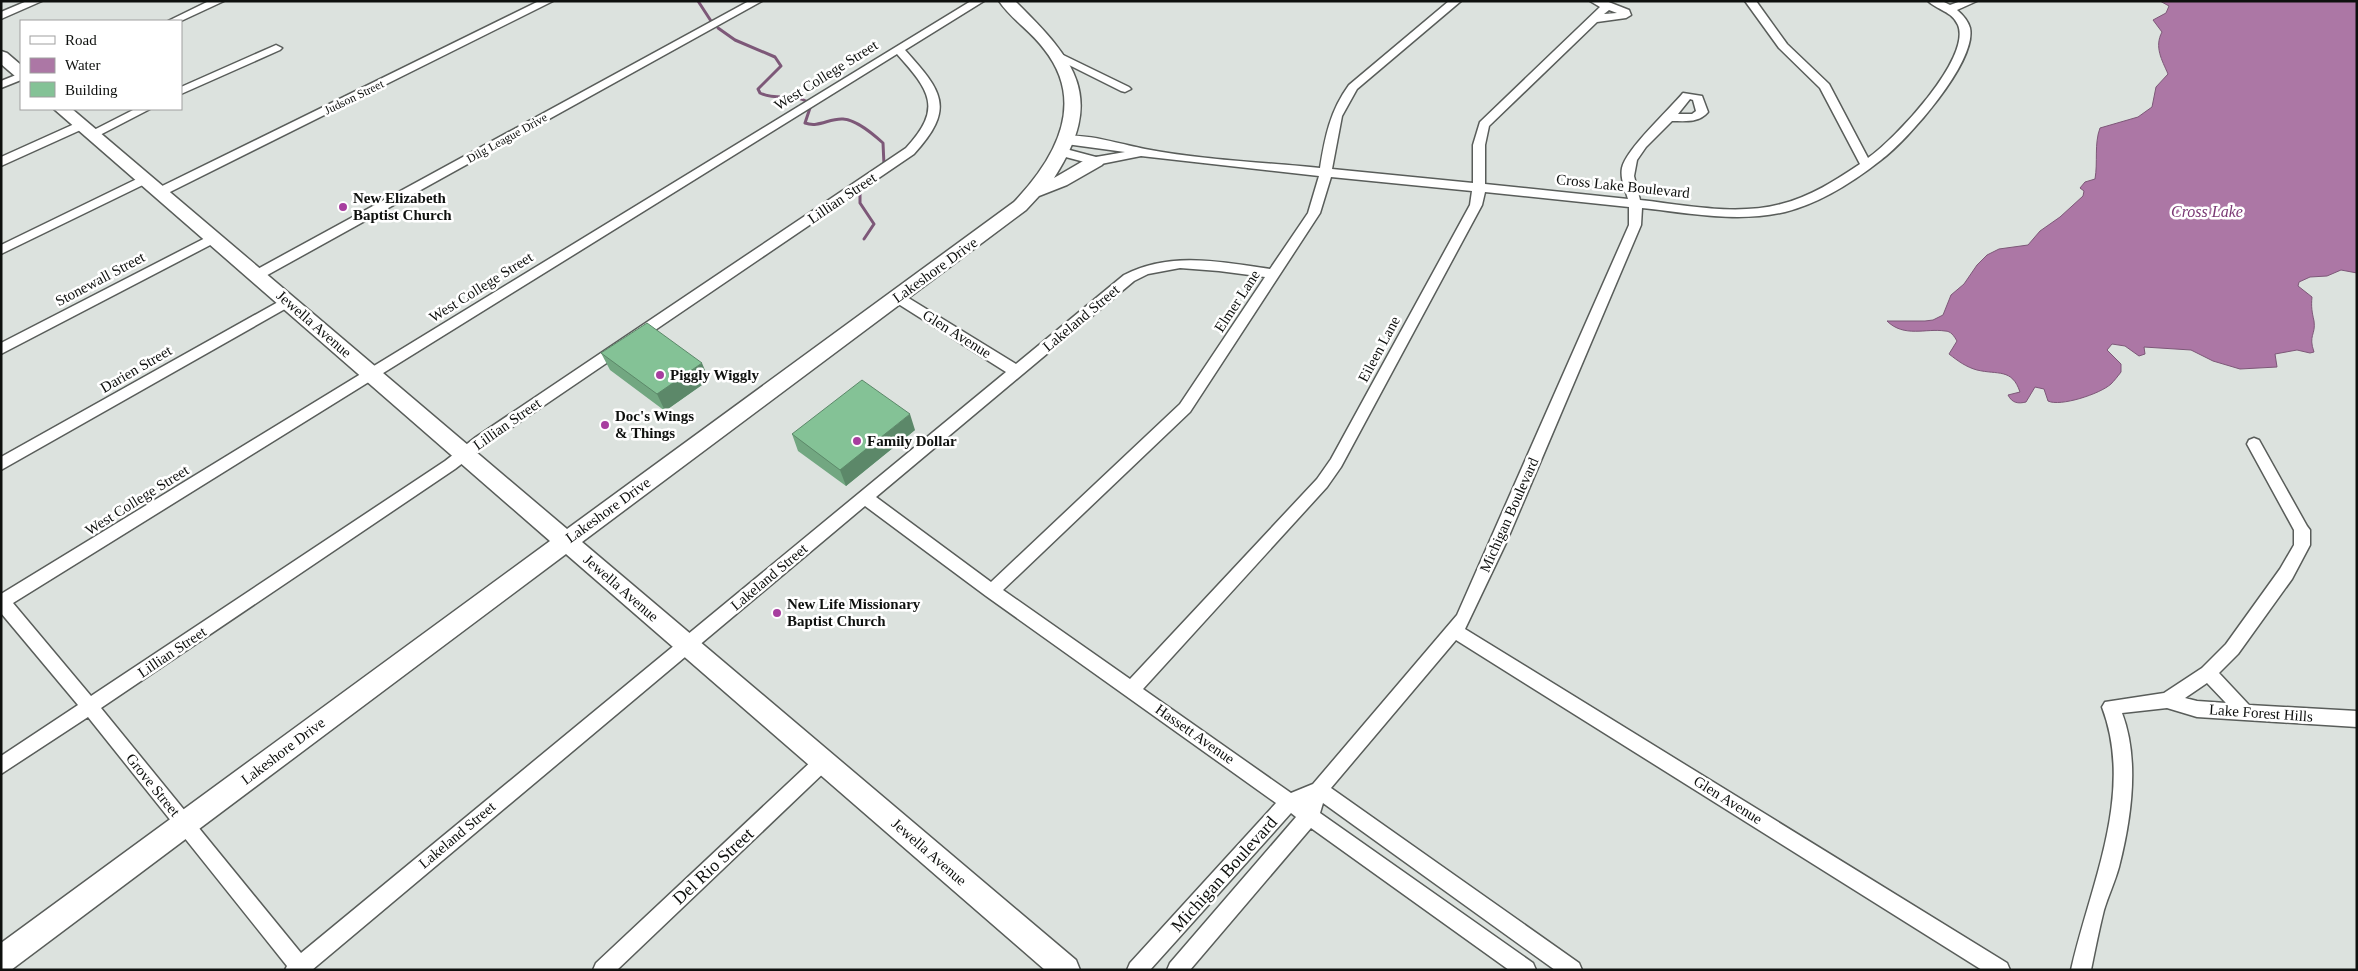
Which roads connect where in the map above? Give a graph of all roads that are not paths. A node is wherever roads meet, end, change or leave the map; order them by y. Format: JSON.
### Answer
{"nodes":[{"id":1,"x":38,"y":1,"type":"edge"},
{"id":2,"x":219,"y":1,"type":"edge"},
{"id":3,"x":548,"y":1,"type":"edge"},
{"id":4,"x":757,"y":1,"type":"edge"},
{"id":5,"x":979,"y":1,"type":"edge"},
{"id":6,"x":1006,"y":1,"type":"edge"},
{"id":7,"x":1456,"y":1,"type":"edge"},
{"id":8,"x":1750,"y":1,"type":"edge"},
{"id":9,"x":1933,"y":1,"type":"edge"},
{"id":10,"x":1972,"y":1,"type":"edge"},
{"id":11,"x":1601,"y":4,"type":"edge"},
{"id":12,"x":1950,"y":9,"type":"junction"},
{"id":13,"x":1,"y":16,"type":"edge"},
{"id":14,"x":1594,"y":19,"type":"junction"},
{"id":15,"x":175,"y":20,"type":"edge"},
{"id":16,"x":276,"y":48,"type":"dead end"},
{"id":17,"x":898,"y":49,"type":"junction"},
{"id":18,"x":1057,"y":55,"type":"junction"},
{"id":19,"x":1,"y":56,"type":"edge"},
{"id":20,"x":20,"y":74,"type":"edge"},
{"id":21,"x":1096,"y":74,"type":"junction"},
{"id":22,"x":20,"y":76,"type":"edge"},
{"id":23,"x":1070,"y":82,"type":"junction"},
{"id":24,"x":1,"y":85,"type":"edge"},
{"id":25,"x":1125,"y":89,"type":"dead end"},
{"id":26,"x":182,"y":92,"type":"edge"},
{"id":27,"x":63,"y":110,"type":"edge"},
{"id":28,"x":141,"y":110,"type":"edge"},
{"id":29,"x":1669,"y":118,"type":"dead end"},
{"id":30,"x":87,"y":129,"type":"junction"},
{"id":31,"x":1097,"y":143,"type":"junction"},
{"id":32,"x":1111,"y":145,"type":"junction"},
{"id":33,"x":1064,"y":146,"type":"junction"},
{"id":34,"x":1144,"y":154,"type":"junction"},
{"id":35,"x":1102,"y":160,"type":"junction"},
{"id":36,"x":1,"y":162,"type":"edge"},
{"id":37,"x":1866,"y":165,"type":"junction"},
{"id":38,"x":1325,"y":172,"type":"junction"},
{"id":39,"x":145,"y":179,"type":"junction"},
{"id":40,"x":1478,"y":188,"type":"junction"},
{"id":41,"x":160,"y":192,"type":"junction"},
{"id":42,"x":1034,"y":192,"type":"junction"},
{"id":43,"x":1636,"y":204,"type":"junction"},
{"id":44,"x":213,"y":238,"type":"junction"},
{"id":45,"x":1,"y":250,"type":"edge"},
{"id":46,"x":1274,"y":274,"type":"junction"},
{"id":47,"x":256,"y":275,"type":"junction"},
{"id":48,"x":898,"y":297,"type":"junction"},
{"id":49,"x":287,"y":302,"type":"junction"},
{"id":50,"x":1,"y":349,"type":"edge"},
{"id":51,"x":1016,"y":372,"type":"junction"},
{"id":52,"x":372,"y":374,"type":"junction"},
{"id":53,"x":2254,"y":444,"type":"dead end"},
{"id":54,"x":464,"y":454,"type":"junction"},
{"id":55,"x":1,"y":464,"type":"edge"},
{"id":56,"x":865,"y":498,"type":"junction"},
{"id":57,"x":566,"y":541,"type":"junction"},
{"id":58,"x":992,"y":592,"type":"junction"},
{"id":59,"x":1,"y":602,"type":"edge"},
{"id":60,"x":1455,"y":631,"type":"junction"},
{"id":61,"x":687,"y":645,"type":"junction"},
{"id":62,"x":2208,"y":673,"type":"junction"},
{"id":63,"x":1132,"y":689,"type":"junction"},
{"id":64,"x":2167,"y":700,"type":"junction"},
{"id":65,"x":90,"y":707,"type":"junction"},
{"id":66,"x":2245,"y":712,"type":"junction"},
{"id":67,"x":2357,"y":720,"type":"edge"},
{"id":68,"x":823,"y":762,"type":"junction"},
{"id":69,"x":1,"y":766,"type":"edge"},
{"id":70,"x":1319,"y":790,"type":"junction"},
{"id":71,"x":1289,"y":802,"type":"junction"},
{"id":72,"x":1310,"y":815,"type":"junction"},
{"id":73,"x":184,"y":824,"type":"junction"},
{"id":74,"x":1,"y":960,"type":"edge"},
{"id":75,"x":299,"y":968,"type":"edge"},
{"id":76,"x":603,"y":970,"type":"edge"},
{"id":77,"x":1066,"y":970,"type":"edge"},
{"id":78,"x":1137,"y":970,"type":"edge"},
{"id":79,"x":1177,"y":970,"type":"edge"},
{"id":80,"x":1526,"y":970,"type":"edge"},
{"id":81,"x":1572,"y":970,"type":"edge"},
{"id":82,"x":2000,"y":970,"type":"edge"},
{"id":83,"x":2081,"y":970,"type":"edge"}],
"edges":[{"from":1,"to":13,"type":"street"},
{"from":2,"to":15,"type":"street"},
{"from":3,"to":41,"type":"street","name":"Judson Street"},
{"from":4,"to":47,"type":"street","name":"Dilg League Drive"},
{"from":5,"to":17,"type":"street","name":"West College Street"},
{"from":6,"to":18,"type":"main road","name":"Lakeshore Drive"},
{"from":7,"to":38,"type":"street","name":"Elmer Lane"},
{"from":8,"to":37,"type":"street"},
{"from":9,"to":12,"type":"street"},
{"from":10,"to":12,"type":"street"},
{"from":11,"to":14,"type":"street","name":"Eileen Lane"},
{"from":11,"to":14,"type":"street"},
{"from":12,"to":37,"type":"street","name":"Cross Lake Boulevard"},
{"from":14,"to":40,"type":"street","name":"Eileen Lane"},
{"from":16,"to":26,"type":"street"},
{"from":17,"to":52,"type":"street","name":"West College Street"},
{"from":17,"to":54,"type":"street","name":"Lillian Street"},
{"from":18,"to":21,"type":"street"},
{"from":18,"to":23,"type":"main road","name":"Lakeshore Drive"},
{"from":19,"to":20,"type":"main road"},
{"from":21,"to":23,"type":"street"},
{"from":21,"to":25,"type":"street"},
{"from":22,"to":24,"type":"street"},
{"from":23,"to":33,"type":"main road","name":"Lakeshore Drive"},
{"from":27,"to":30,"type":"main road","name":"Jewella Avenue"},
{"from":28,"to":30,"type":"street"},
{"from":29,"to":43,"type":"street"},
{"from":30,"to":36,"type":"street"},
{"from":30,"to":39,"type":"main road","name":"Jewella Avenue"},
{"from":31,"to":32,"type":"street","name":"Cross Lake Boulevard"},
{"from":31,"to":33,"type":"street","name":"Cross Lake Boulevard"},
{"from":31,"to":35,"type":"street"},
{"from":32,"to":34,"type":"street","name":"Cross Lake Boulevard"},
{"from":32,"to":35,"type":"street"},
{"from":33,"to":35,"type":"street","name":"Cross Lake Boulevard"},
{"from":33,"to":42,"type":"main road","name":"Lakeshore Drive"},
{"from":34,"to":35,"type":"street","name":"Cross Lake Boulevard"},
{"from":34,"to":38,"type":"street","name":"Cross Lake Boulevard"},
{"from":35,"to":42,"type":"main road"},
{"from":37,"to":43,"type":"street","name":"Cross Lake Boulevard"},
{"from":38,"to":40,"type":"street","name":"Cross Lake Boulevard"},
{"from":38,"to":46,"type":"street","name":"Elmer Lane"},
{"from":39,"to":41,"type":"main road","name":"Jewella Avenue"},
{"from":39,"to":45,"type":"street"},
{"from":40,"to":43,"type":"street","name":"Cross Lake Boulevard"},
{"from":40,"to":63,"type":"street","name":"Eileen Lane"},
{"from":41,"to":44,"type":"main road","name":"Jewella Avenue"},
{"from":42,"to":48,"type":"main road","name":"Lakeshore Drive"},
{"from":43,"to":60,"type":"street","name":"Michigan Boulevard"},
{"from":44,"to":47,"type":"main road","name":"Jewella Avenue"},
{"from":44,"to":50,"type":"street","name":"Stonewall Street"},
{"from":46,"to":51,"type":"street","name":"Lakeland Street"},
{"from":46,"to":58,"type":"street","name":"Elmer Lane"},
{"from":47,"to":49,"type":"main road","name":"Jewella Avenue"},
{"from":48,"to":51,"type":"street","name":"Glen Avenue"},
{"from":48,"to":57,"type":"main road","name":"Lakeshore Drive"},
{"from":49,"to":52,"type":"main road","name":"Jewella Avenue"},
{"from":49,"to":55,"type":"street","name":"Darien Street"},
{"from":51,"to":56,"type":"street","name":"Lakeland Street"},
{"from":52,"to":54,"type":"main road","name":"Jewella Avenue"},
{"from":52,"to":59,"type":"street","name":"West College Street"},
{"from":53,"to":62,"type":"street"},
{"from":54,"to":57,"type":"main road","name":"Jewella Avenue"},
{"from":54,"to":65,"type":"street","name":"Lillian Street"},
{"from":56,"to":58,"type":"street","name":"Hassett Avenue"},
{"from":56,"to":61,"type":"street","name":"Lakeland Street"},
{"from":57,"to":61,"type":"main road","name":"Jewella Avenue"},
{"from":57,"to":73,"type":"main road","name":"Lakeshore Drive"},
{"from":58,"to":63,"type":"street","name":"Hassett Avenue"},
{"from":59,"to":65,"type":"street","name":"Grove Street"},
{"from":60,"to":70,"type":"street","name":"Michigan Boulevard"},
{"from":60,"to":82,"type":"street","name":"Glen Avenue"},
{"from":61,"to":68,"type":"main road","name":"Jewella Avenue"},
{"from":61,"to":75,"type":"street","name":"Lakeland Street"},
{"from":62,"to":64,"type":"street"},
{"from":62,"to":66,"type":"street"},
{"from":63,"to":71,"type":"street","name":"Hassett Avenue"},
{"from":64,"to":66,"type":"street","name":"Lake Forest Hills"},
{"from":64,"to":83,"type":"street"},
{"from":65,"to":69,"type":"street","name":"Lillian Street"},
{"from":65,"to":73,"type":"street","name":"Grove Street"},
{"from":66,"to":67,"type":"street","name":"Lake Forest Hills"},
{"from":68,"to":76,"type":"street","name":"Del Rio Street"},
{"from":68,"to":77,"type":"main road","name":"Jewella Avenue"},
{"from":70,"to":71,"type":"street","name":"Michigan Boulevard"},
{"from":70,"to":72,"type":"street","name":"Michigan Boulevard"},
{"from":70,"to":81,"type":"street"},
{"from":71,"to":72,"type":"street","name":"Hassett Avenue"},
{"from":71,"to":78,"type":"street","name":"Michigan Boulevard"},
{"from":72,"to":79,"type":"street","name":"Michigan Boulevard"},
{"from":72,"to":80,"type":"street","name":"Hassett Avenue"},
{"from":73,"to":74,"type":"main road","name":"Lakeshore Drive"},
{"from":73,"to":75,"type":"street","name":"Grove Street"}]}
